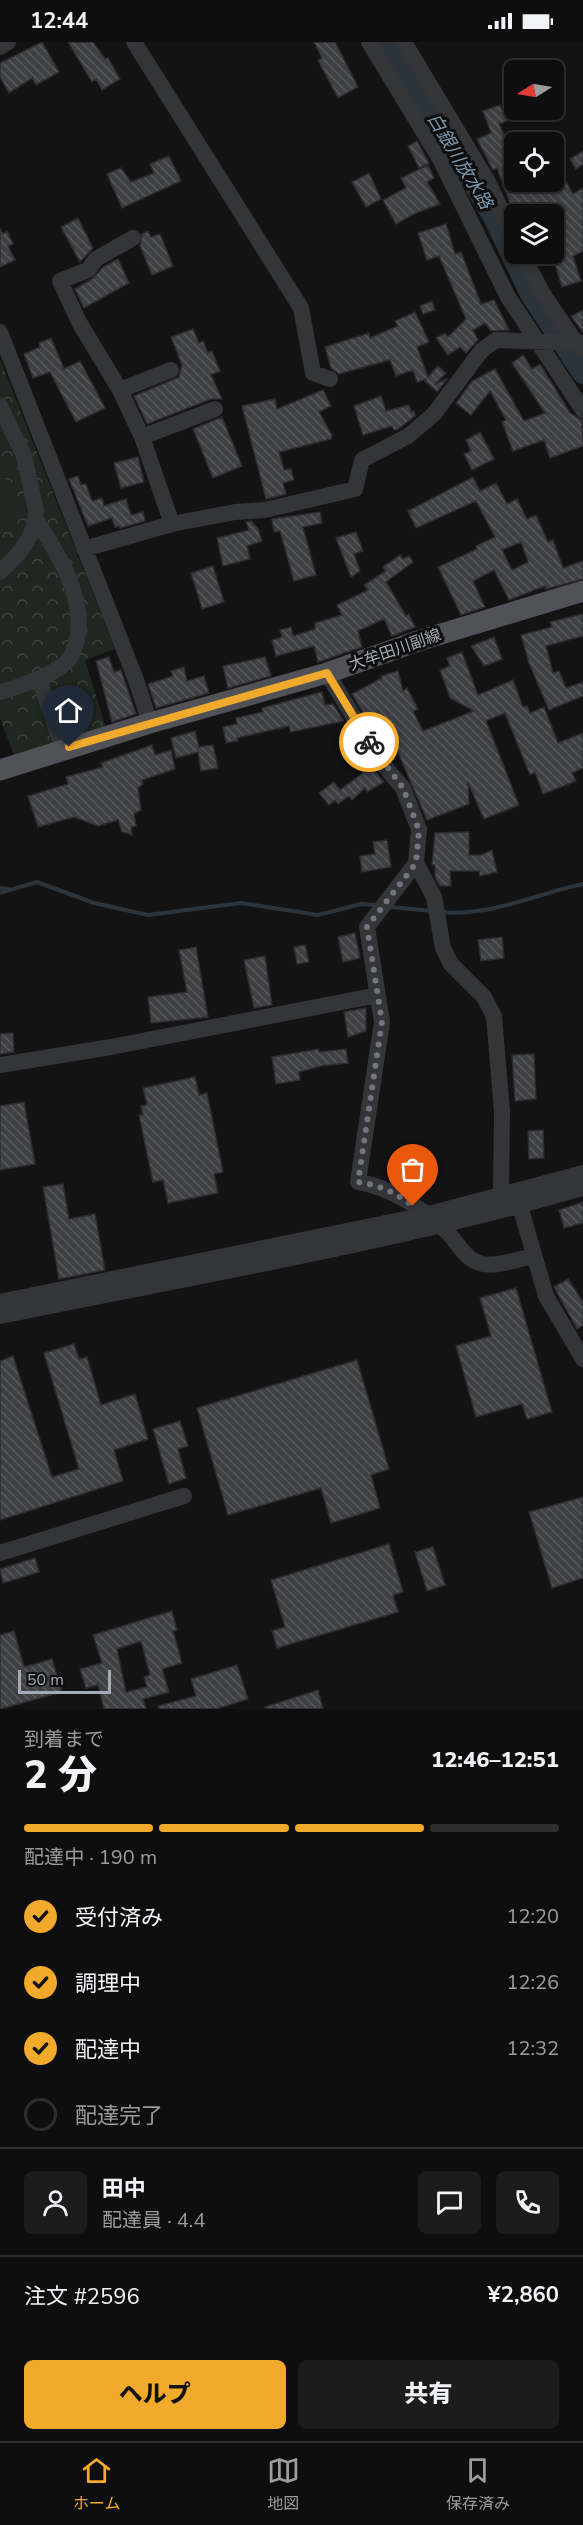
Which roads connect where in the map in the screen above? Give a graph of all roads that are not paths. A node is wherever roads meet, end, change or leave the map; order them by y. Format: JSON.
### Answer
{"nodes":[{"id":1,"x":8,"y":42,"type":"edge"},
{"id":2,"x":134,"y":42,"type":"edge"},
{"id":3,"x":369,"y":42,"type":"edge"},
{"id":4,"x":404,"y":42,"type":"edge"},
{"id":5,"x":0,"y":47,"type":"edge"},
{"id":6,"x":504,"y":216,"type":"edge"},
{"id":7,"x":133,"y":238,"type":"dead end"},
{"id":8,"x":527,"y":264,"type":"edge"},
{"id":9,"x":0,"y":332,"type":"edge"},
{"id":10,"x":535,"y":342,"type":"junction"},
{"id":11,"x":581,"y":347,"type":"edge"},
{"id":12,"x":171,"y":370,"type":"dead end"},
{"id":13,"x":330,"y":379,"type":"dead end"},
{"id":14,"x":120,"y":390,"type":"junction"},
{"id":15,"x":0,"y":406,"type":"edge"},
{"id":16,"x":215,"y":409,"type":"dead end"},
{"id":17,"x":583,"y":410,"type":"edge"},
{"id":18,"x":142,"y":437,"type":"junction"},
{"id":19,"x":36,"y":520,"type":"junction"},
{"id":20,"x":172,"y":524,"type":"junction"},
{"id":21,"x":84,"y":549,"type":"junction"},
{"id":22,"x":0,"y":572,"type":"edge"},
{"id":23,"x":583,"y":591,"type":"edge"},
{"id":24,"x":327,"y":673,"type":"junction"},
{"id":25,"x":39,"y":679,"type":"junction"},
{"id":26,"x":0,"y":692,"type":"edge"},
{"id":27,"x":150,"y":723,"type":"junction"},
{"id":28,"x":61,"y":743,"type":"dead end"},
{"id":29,"x":0,"y":770,"type":"edge"},
{"id":30,"x":416,"y":863,"type":"junction"},
{"id":31,"x":378,"y":994,"type":"junction"},
{"id":32,"x":0,"y":1065,"type":"edge"},
{"id":33,"x":583,"y":1173,"type":"edge"},
{"id":34,"x":583,"y":1188,"type":"edge"},
{"id":35,"x":501,"y":1194,"type":"junction"},
{"id":36,"x":520,"y":1206,"type":"junction"},
{"id":37,"x":431,"y":1220,"type":"junction"},
{"id":38,"x":533,"y":1256,"type":"junction"},
{"id":39,"x":0,"y":1302,"type":"edge"},
{"id":40,"x":0,"y":1316,"type":"edge"},
{"id":41,"x":583,"y":1359,"type":"edge"},
{"id":42,"x":184,"y":1496,"type":"dead end"},
{"id":43,"x":0,"y":1553,"type":"edge"}],
"edges":[{"from":1,"to":5,"type":"street"},
{"from":2,"to":13,"type":"street"},
{"from":3,"to":10,"type":"street"},
{"from":4,"to":6,"type":"street"},
{"from":7,"to":14,"type":"street"},
{"from":8,"to":11,"type":"street"},
{"from":9,"to":21,"type":"street"},
{"from":10,"to":11,"type":"street"},
{"from":10,"to":17,"type":"street"},
{"from":10,"to":20,"type":"street"},
{"from":12,"to":14,"type":"street"},
{"from":14,"to":18,"type":"street"},
{"from":15,"to":19,"type":"street"},
{"from":16,"to":18,"type":"street"},
{"from":18,"to":20,"type":"street"},
{"from":19,"to":22,"type":"street"},
{"from":19,"to":25,"type":"street"},
{"from":20,"to":21,"type":"street"},
{"from":21,"to":27,"type":"street"},
{"from":23,"to":24,"type":"main road","name":"大牟田川副線"},
{"from":24,"to":27,"type":"main road","name":"大牟田川副線"},
{"from":24,"to":30,"type":"street"},
{"from":25,"to":26,"type":"street"},
{"from":25,"to":28,"type":"street"},
{"from":27,"to":29,"type":"main road","name":"大牟田川副線"},
{"from":30,"to":31,"type":"street"},
{"from":30,"to":35,"type":"street"},
{"from":31,"to":32,"type":"street"},
{"from":31,"to":37,"type":"street"},
{"from":33,"to":35,"type":"street"},
{"from":34,"to":36,"type":"street"},
{"from":35,"to":36,"type":"street"},
{"from":35,"to":37,"type":"street"},
{"from":36,"to":37,"type":"street"},
{"from":36,"to":38,"type":"street"},
{"from":37,"to":38,"type":"street"},
{"from":37,"to":39,"type":"street"},
{"from":37,"to":40,"type":"street"},
{"from":38,"to":41,"type":"street"},
{"from":42,"to":43,"type":"street"}]}
